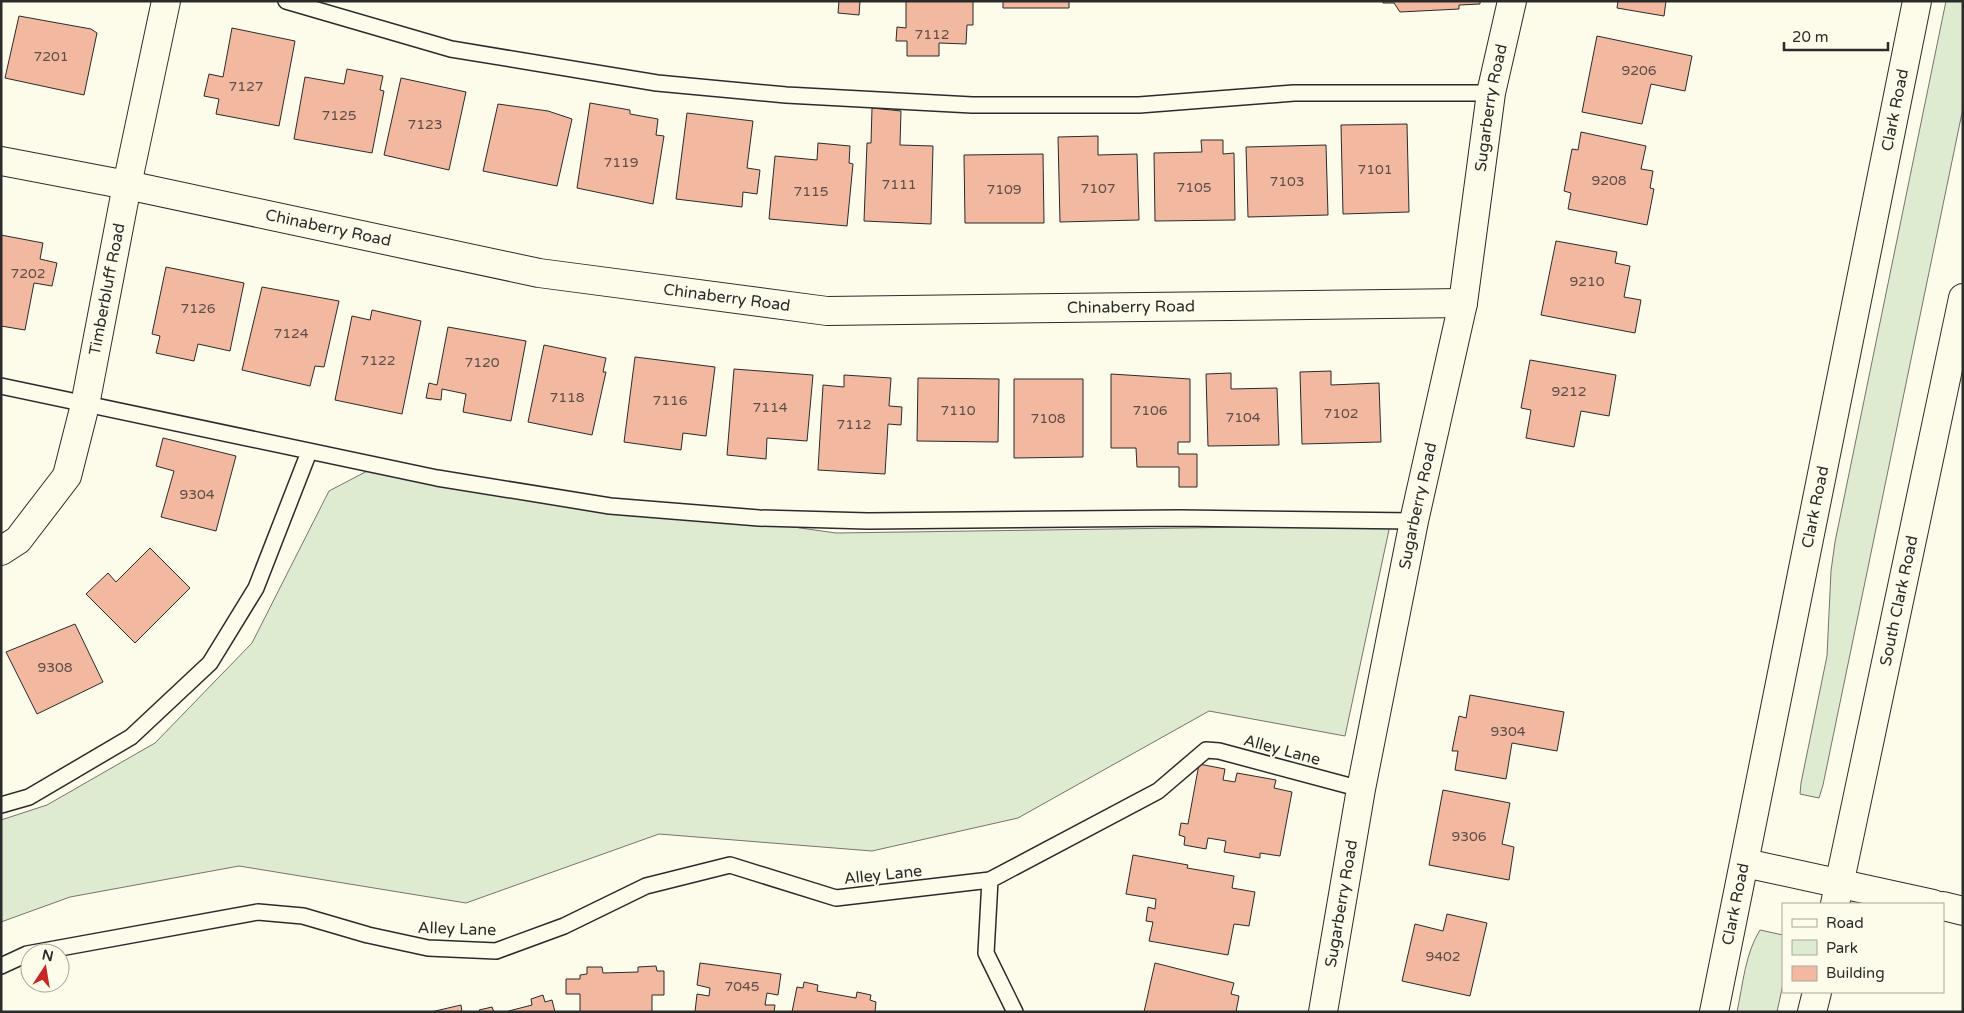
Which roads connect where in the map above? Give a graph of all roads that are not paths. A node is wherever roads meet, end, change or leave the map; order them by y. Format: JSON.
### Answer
{"nodes":[{"id":1,"x":166,"y":1,"type":"edge"},
{"id":2,"x":286,"y":1,"type":"edge"},
{"id":3,"x":1512,"y":1,"type":"edge"},
{"id":4,"x":1917,"y":1,"type":"edge"},
{"id":5,"x":1491,"y":93,"type":"junction"},
{"id":6,"x":1,"y":161,"type":"edge"},
{"id":7,"x":127,"y":185,"type":"junction"},
{"id":8,"x":1963,"y":298,"type":"edge"},
{"id":9,"x":1463,"y":303,"type":"junction"},
{"id":10,"x":1,"y":386,"type":"edge"},
{"id":11,"x":85,"y":405,"type":"junction"},
{"id":12,"x":309,"y":452,"type":"junction"},
{"id":13,"x":1414,"y":521,"type":"junction"},
{"id":14,"x":1,"y":551,"type":"edge"},
{"id":15,"x":1361,"y":789,"type":"junction"},
{"id":16,"x":1,"y":805,"type":"edge"},
{"id":17,"x":1745,"y":863,"type":"junction"},
{"id":18,"x":990,"y":880,"type":"junction"},
{"id":19,"x":1838,"y":894,"type":"edge"},
{"id":20,"x":1924,"y":903,"type":"edge"},
{"id":21,"x":1944,"y":906,"type":"edge"},
{"id":22,"x":1963,"y":911,"type":"edge"},
{"id":23,"x":1,"y":966,"type":"edge"},
{"id":24,"x":1817,"y":993,"type":"edge"},
{"id":25,"x":1015,"y":1012,"type":"edge"},
{"id":26,"x":1323,"y":1012,"type":"edge"},
{"id":27,"x":1714,"y":1012,"type":"edge"},
{"id":28,"x":1812,"y":1012,"type":"edge"}],
"edges":[{"from":1,"to":7,"type":"street","name":"Timberbluff Road"},
{"from":2,"to":5,"type":"lane"},
{"from":3,"to":5,"type":"street","name":"Sugarberry Road"},
{"from":4,"to":17,"type":"street","name":"Clark Road"},
{"from":5,"to":9,"type":"street","name":"Sugarberry Road"},
{"from":6,"to":7,"type":"street","name":"Chinaberry Road"},
{"from":7,"to":9,"type":"street","name":"Chinaberry Road"},
{"from":7,"to":11,"type":"street","name":"Timberbluff Road"},
{"from":8,"to":19,"type":"street","name":"South Clark Road"},
{"from":9,"to":13,"type":"street","name":"Sugarberry Road"},
{"from":10,"to":11,"type":"lane"},
{"from":11,"to":12,"type":"lane"},
{"from":11,"to":14,"type":"street","name":"Timberbluff Road"},
{"from":12,"to":13,"type":"lane"},
{"from":12,"to":16,"type":"lane"},
{"from":13,"to":15,"type":"street","name":"Sugarberry Road"},
{"from":15,"to":18,"type":"lane","name":"Alley Lane"},
{"from":15,"to":26,"type":"street","name":"Sugarberry Road"},
{"from":17,"to":19,"type":"street"},
{"from":17,"to":27,"type":"street","name":"Clark Road"},
{"from":18,"to":23,"type":"lane","name":"Alley Lane"},
{"from":18,"to":25,"type":"lane"},
{"from":19,"to":20,"type":"street"},
{"from":21,"to":22,"type":"street"},
{"from":24,"to":28,"type":"street"}]}
